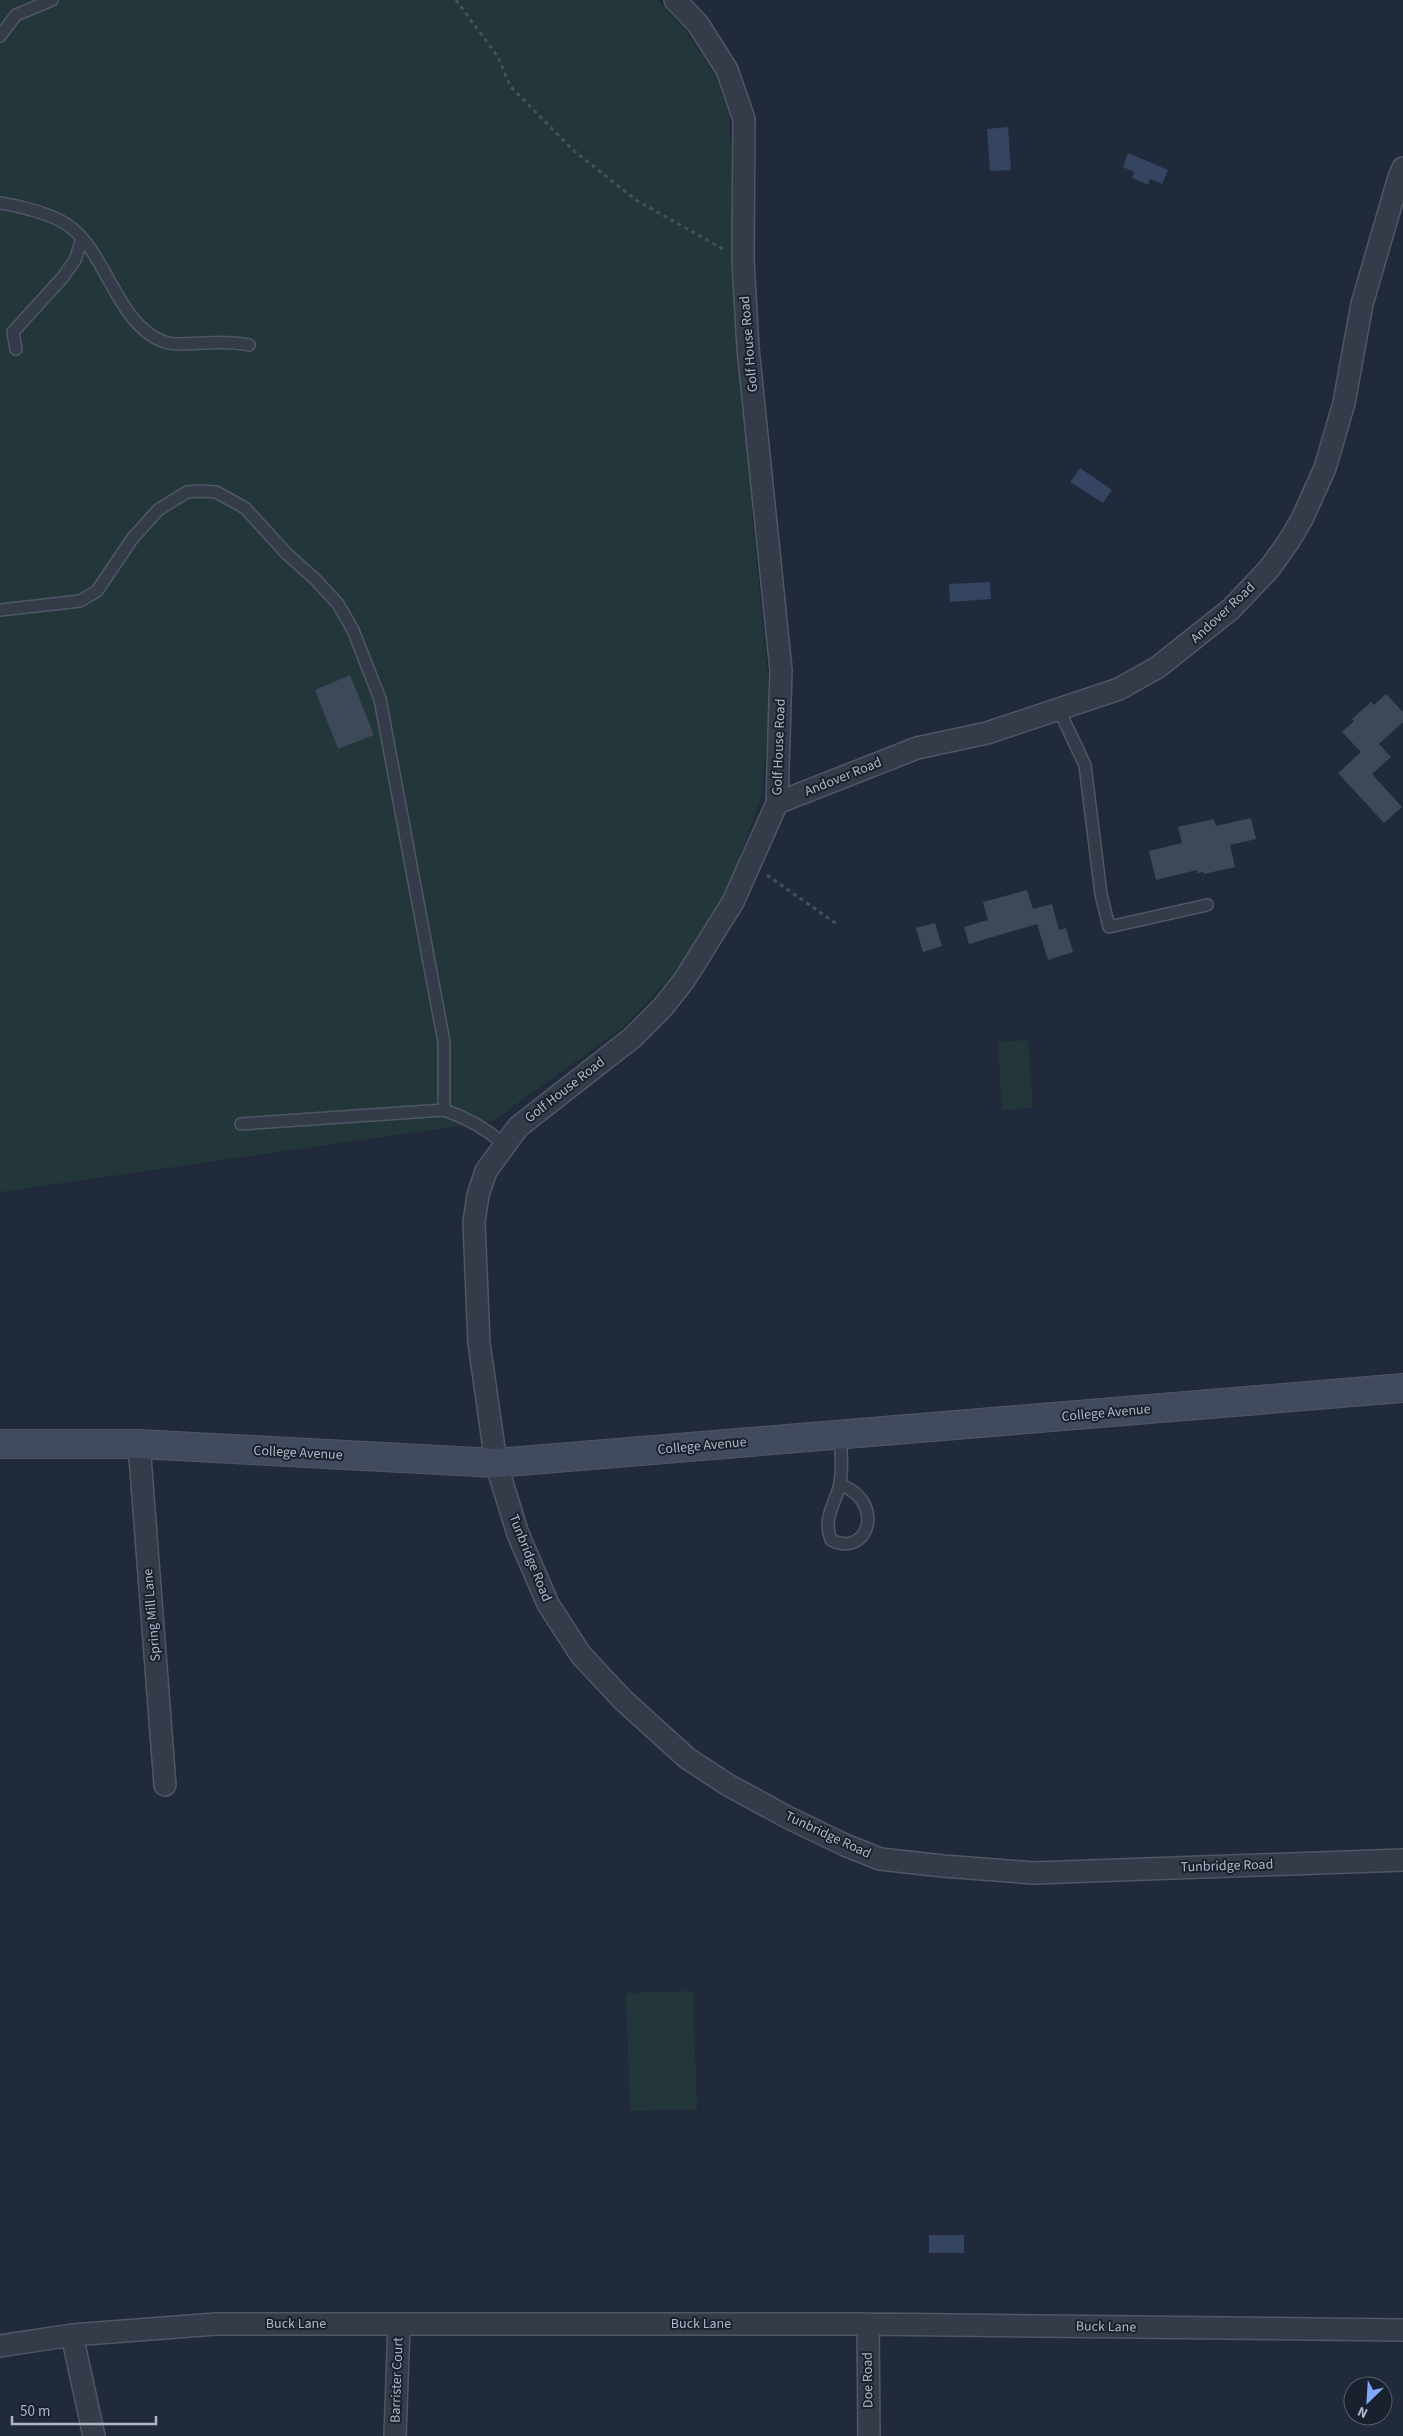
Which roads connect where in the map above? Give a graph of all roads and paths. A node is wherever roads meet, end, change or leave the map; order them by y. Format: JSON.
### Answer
{"nodes":[{"id":1,"x":52,"y":0,"type":"edge"},
{"id":2,"x":456,"y":0,"type":"edge"},
{"id":3,"x":676,"y":0,"type":"edge"},
{"id":4,"x":0,"y":36,"type":"edge"},
{"id":5,"x":1403,"y":168,"type":"edge"},
{"id":6,"x":0,"y":203,"type":"edge"},
{"id":7,"x":82,"y":239,"type":"junction"},
{"id":8,"x":743,"y":254,"type":"junction"},
{"id":9,"x":249,"y":344,"type":"dead end"},
{"id":10,"x":16,"y":349,"type":"dead end"},
{"id":11,"x":0,"y":610,"type":"edge"},
{"id":12,"x":1059,"y":710,"type":"junction"},
{"id":13,"x":778,"y":803,"type":"junction"},
{"id":14,"x":752,"y":865,"type":"junction"},
{"id":15,"x":1207,"y":906,"type":"dead end"},
{"id":16,"x":838,"y":925,"type":"dead end"},
{"id":17,"x":444,"y":1110,"type":"junction"},
{"id":18,"x":241,"y":1124,"type":"dead end"},
{"id":19,"x":504,"y":1144,"type":"junction"},
{"id":20,"x":1403,"y":1388,"type":"edge"},
{"id":21,"x":840,"y":1434,"type":"junction"},
{"id":22,"x":0,"y":1444,"type":"edge"},
{"id":23,"x":139,"y":1444,"type":"junction"},
{"id":24,"x":496,"y":1463,"type":"junction"},
{"id":25,"x":840,"y":1484,"type":"junction"},
{"id":26,"x":166,"y":1785,"type":"dead end"},
{"id":27,"x":1403,"y":1860,"type":"edge"},
{"id":28,"x":868,"y":2324,"type":"junction"},
{"id":29,"x":399,"y":2325,"type":"junction"},
{"id":30,"x":1403,"y":2330,"type":"edge"},
{"id":31,"x":72,"y":2335,"type":"junction"},
{"id":32,"x":0,"y":2346,"type":"edge"},
{"id":33,"x":94,"y":2436,"type":"edge"},
{"id":34,"x":395,"y":2436,"type":"edge"},
{"id":35,"x":869,"y":2436,"type":"edge"}],
"edges":[{"from":1,"to":4,"type":"lane"},
{"from":2,"to":8,"type":"path"},
{"from":3,"to":8,"type":"street","name":"Golf House Road"},
{"from":5,"to":12,"type":"street","name":"Andover Road"},
{"from":6,"to":7,"type":"lane"},
{"from":7,"to":9,"type":"lane"},
{"from":7,"to":10,"type":"lane"},
{"from":8,"to":13,"type":"street","name":"Golf House Road"},
{"from":11,"to":17,"type":"lane"},
{"from":12,"to":13,"type":"street","name":"Andover Road"},
{"from":12,"to":15,"type":"lane"},
{"from":13,"to":14,"type":"street","name":"Golf House Road"},
{"from":14,"to":16,"type":"path"},
{"from":14,"to":19,"type":"street","name":"Golf House Road"},
{"from":17,"to":18,"type":"lane"},
{"from":17,"to":19,"type":"lane"},
{"from":19,"to":24,"type":"street","name":"Golf House Road"},
{"from":20,"to":21,"type":"main road","name":"College Avenue"},
{"from":21,"to":24,"type":"main road","name":"College Avenue"},
{"from":21,"to":25,"type":"lane"},
{"from":22,"to":23,"type":"main road","name":"College Avenue"},
{"from":23,"to":24,"type":"main road","name":"College Avenue"},
{"from":23,"to":26,"type":"street","name":"Spring Mill Lane"},
{"from":24,"to":27,"type":"street","name":"Tunbridge Road"},
{"from":25,"to":25,"type":"lane"},
{"from":28,"to":29,"type":"street","name":"Buck Lane"},
{"from":28,"to":30,"type":"street","name":"Buck Lane"},
{"from":28,"to":35,"type":"street","name":"Doe Road"},
{"from":29,"to":31,"type":"street","name":"Buck Lane"},
{"from":29,"to":34,"type":"street","name":"Barrister Court"},
{"from":31,"to":32,"type":"street","name":"Buck Lane"},
{"from":31,"to":33,"type":"street"}]}
